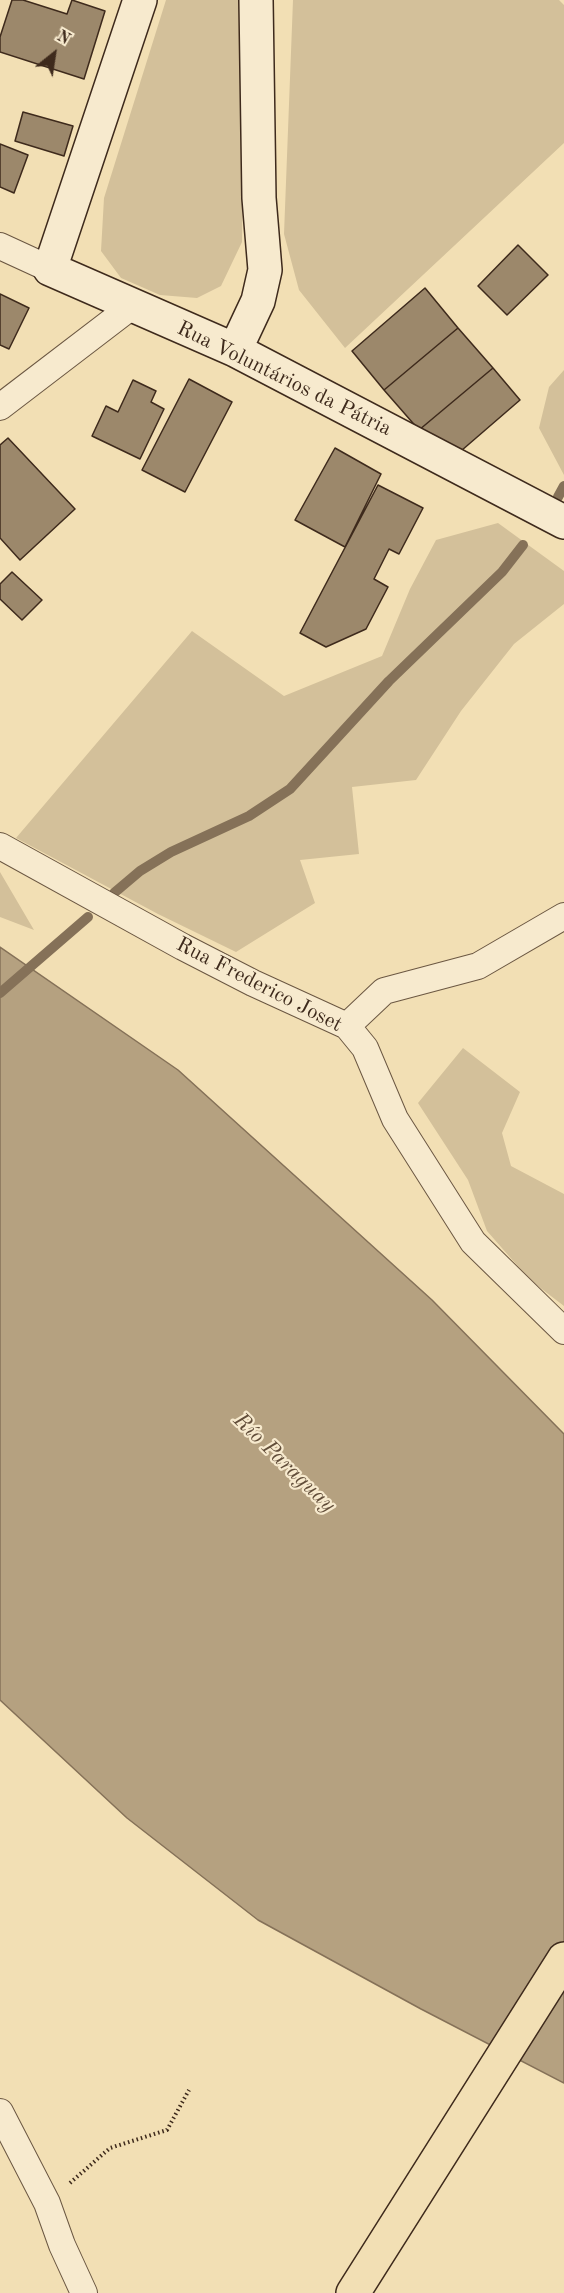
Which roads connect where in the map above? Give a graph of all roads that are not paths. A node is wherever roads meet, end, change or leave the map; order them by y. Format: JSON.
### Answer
{"nodes":[{"id":1,"x":140,"y":0,"type":"edge"},
{"id":2,"x":256,"y":0,"type":"edge"},
{"id":3,"x":0,"y":246,"type":"edge"},
{"id":4,"x":50,"y":269,"type":"junction"},
{"id":5,"x":132,"y":306,"type":"junction"},
{"id":6,"x":235,"y":350,"type":"junction"},
{"id":7,"x":0,"y":407,"type":"edge"},
{"id":8,"x":564,"y":522,"type":"edge"},
{"id":9,"x":0,"y":846,"type":"edge"},
{"id":10,"x":564,"y":916,"type":"edge"},
{"id":11,"x":347,"y":1026,"type":"junction"},
{"id":12,"x":564,"y":1331,"type":"edge"},
{"id":13,"x":564,"y":1959,"type":"edge"},
{"id":14,"x":0,"y":2112,"type":"edge"},
{"id":15,"x":84,"y":2293,"type":"edge"},
{"id":16,"x":353,"y":2293,"type":"edge"}],
"edges":[{"from":1,"to":4,"type":"main road"},
{"from":2,"to":6,"type":"main road"},
{"from":3,"to":4,"type":"street","name":"Rua Voluntários da Pátria"},
{"from":4,"to":5,"type":"main road","name":"Rua Voluntários da Pátria"},
{"from":5,"to":6,"type":"main road","name":"Rua Voluntários da Pátria"},
{"from":5,"to":7,"type":"street"},
{"from":6,"to":8,"type":"main road","name":"Rua Voluntários da Pátria"},
{"from":9,"to":11,"type":"street","name":"Rua Frederico Joset"},
{"from":10,"to":11,"type":"street"},
{"from":11,"to":12,"type":"street","name":"Rua Frederico Joset"},
{"from":13,"to":16,"type":"main road"},
{"from":14,"to":15,"type":"street"}]}
